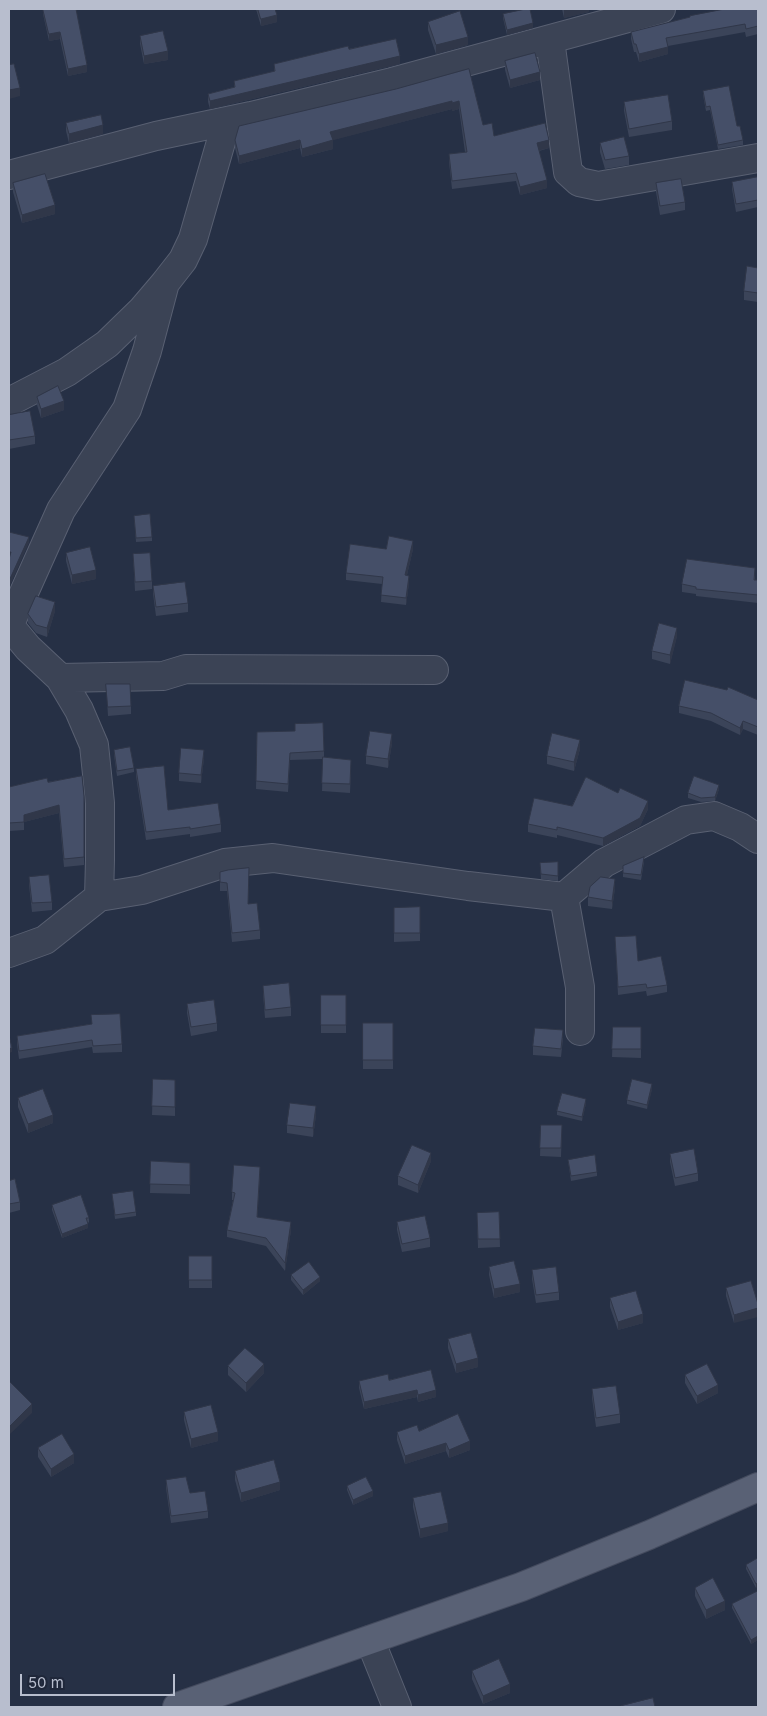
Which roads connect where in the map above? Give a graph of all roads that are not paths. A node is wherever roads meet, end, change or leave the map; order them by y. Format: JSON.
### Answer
{"nodes":[{"id":1,"x":661,"y":9,"type":"edge"},
{"id":2,"x":550,"y":40,"type":"junction"},
{"id":3,"x":227,"y":121,"type":"junction"},
{"id":4,"x":758,"y":158,"type":"edge"},
{"id":5,"x":9,"y":175,"type":"edge"},
{"id":6,"x":165,"y":283,"type":"junction"},
{"id":7,"x":9,"y":402,"type":"edge"},
{"id":8,"x":9,"y":625,"type":"edge"},
{"id":9,"x":434,"y":670,"type":"dead end"},
{"id":10,"x":60,"y":678,"type":"junction"},
{"id":11,"x":758,"y":839,"type":"edge"},
{"id":12,"x":99,"y":896,"type":"junction"},
{"id":13,"x":564,"y":896,"type":"junction"},
{"id":14,"x":9,"y":954,"type":"edge"},
{"id":15,"x":580,"y":1031,"type":"dead end"},
{"id":16,"x":758,"y":1487,"type":"edge"},
{"id":17,"x":370,"y":1640,"type":"junction"},
{"id":18,"x":177,"y":1707,"type":"edge"},
{"id":19,"x":397,"y":1707,"type":"edge"}],
"edges":[{"from":1,"to":2,"type":"street"},
{"from":2,"to":3,"type":"street"},
{"from":2,"to":4,"type":"street"},
{"from":3,"to":5,"type":"street"},
{"from":3,"to":6,"type":"street"},
{"from":6,"to":7,"type":"street"},
{"from":6,"to":8,"type":"street"},
{"from":8,"to":10,"type":"street"},
{"from":9,"to":10,"type":"street"},
{"from":10,"to":12,"type":"street"},
{"from":11,"to":13,"type":"street"},
{"from":12,"to":13,"type":"street"},
{"from":12,"to":14,"type":"street"},
{"from":13,"to":15,"type":"street"},
{"from":16,"to":17,"type":"main road"},
{"from":17,"to":18,"type":"main road"},
{"from":17,"to":19,"type":"street"}]}
